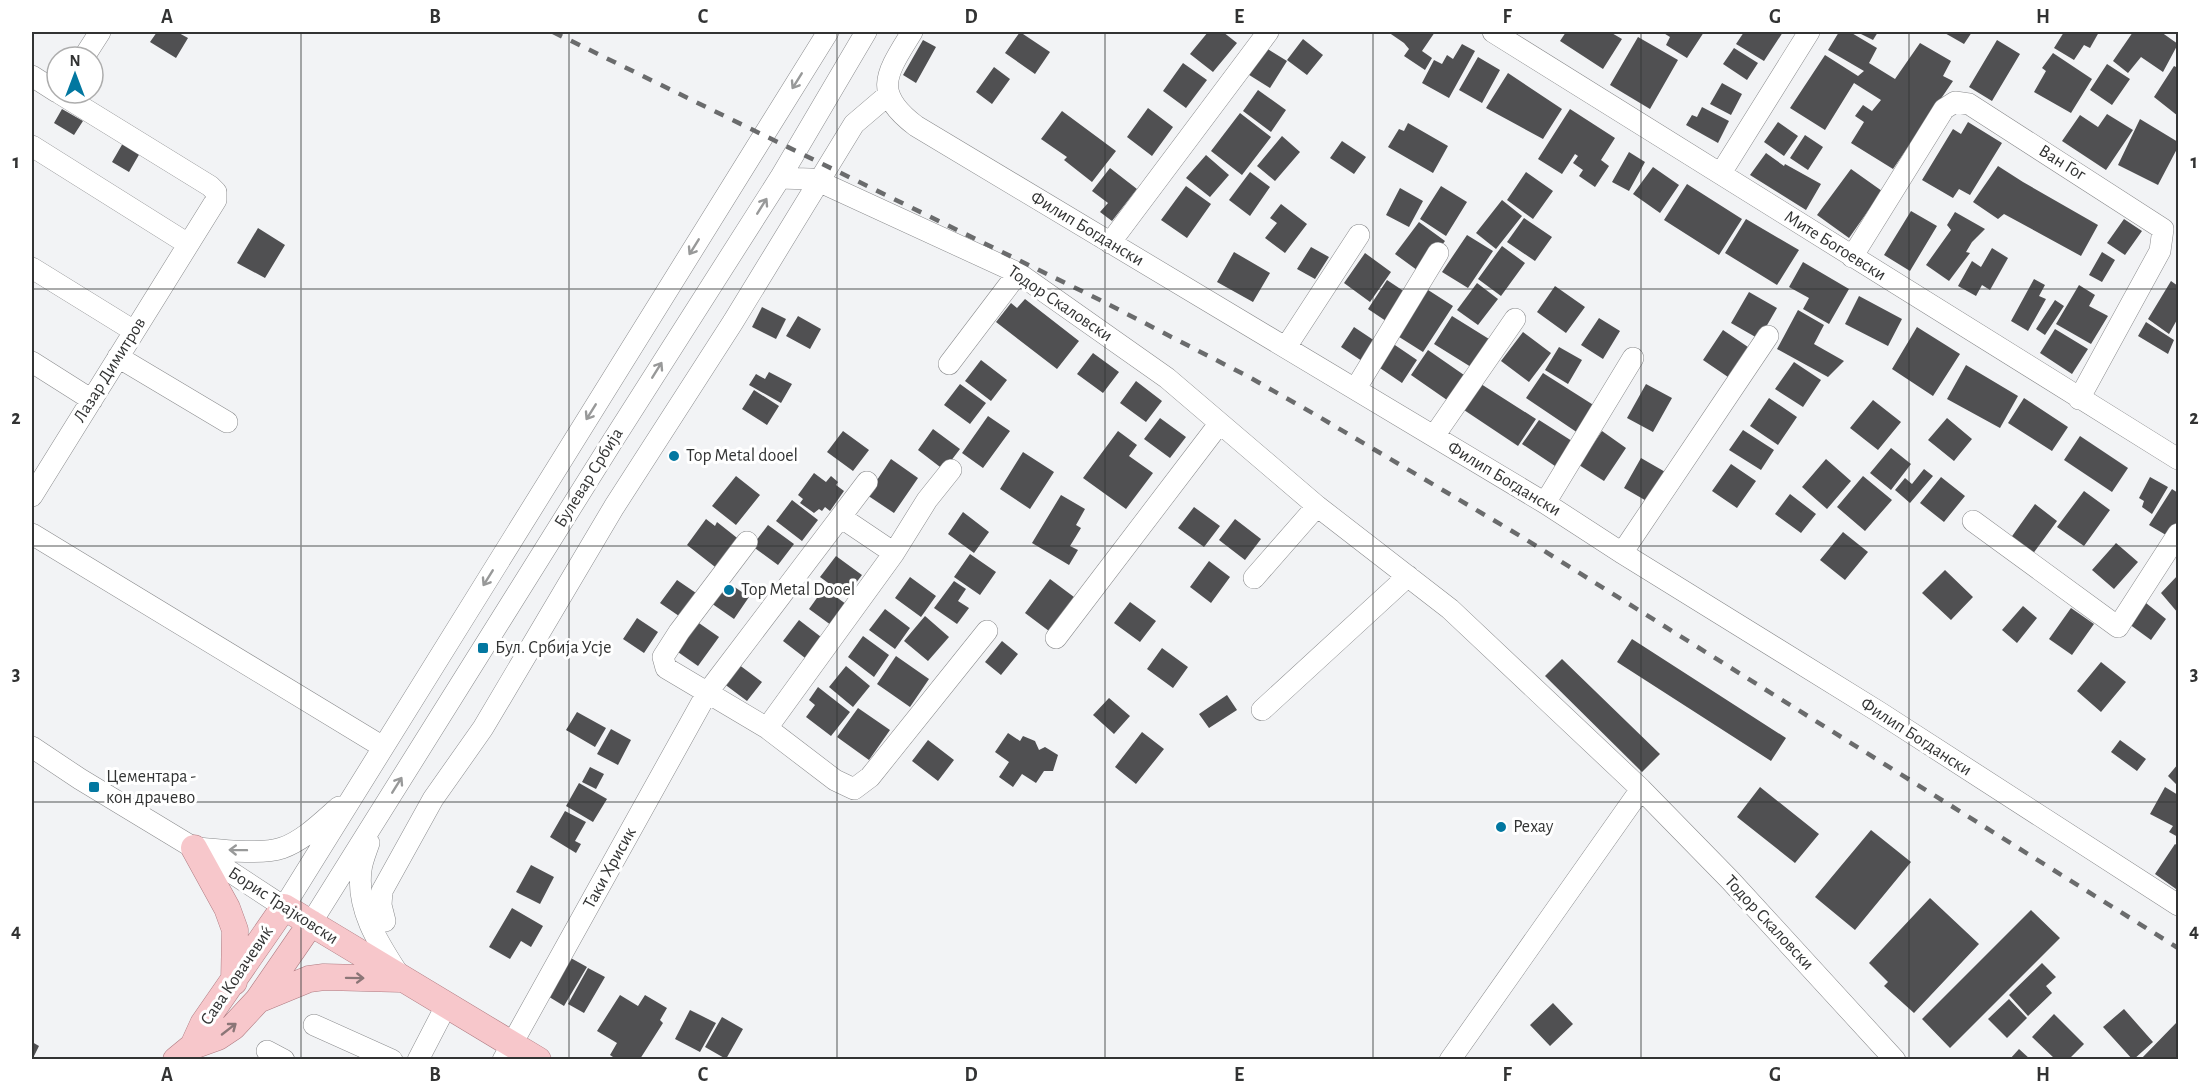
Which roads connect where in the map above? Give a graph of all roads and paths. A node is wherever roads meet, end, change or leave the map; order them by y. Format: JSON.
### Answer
{"nodes":[{"id":1,"x":100,"y":32,"type":"edge"},
{"id":2,"x":828,"y":32,"type":"edge"},
{"id":3,"x":866,"y":32,"type":"edge"},
{"id":4,"x":912,"y":32,"type":"edge"},
{"id":5,"x":1268,"y":32,"type":"edge"},
{"id":6,"x":1493,"y":32,"type":"edge"},
{"id":7,"x":1809,"y":32,"type":"edge"},
{"id":8,"x":92,"y":45,"type":"edge"},
{"id":9,"x":32,"y":76,"type":"edge"},
{"id":10,"x":45,"y":84,"type":"edge"},
{"id":11,"x":888,"y":95,"type":"junction"},
{"id":12,"x":79,"y":105,"type":"edge"},
{"id":13,"x":32,"y":146,"type":"edge"},
{"id":14,"x":1721,"y":173,"type":"junction"},
{"id":15,"x":780,"y":178,"type":"junction"},
{"id":16,"x":818,"y":181,"type":"junction"},
{"id":17,"x":1359,"y":236,"type":"dead end"},
{"id":18,"x":1110,"y":243,"type":"junction"},
{"id":19,"x":188,"y":244,"type":"junction"},
{"id":20,"x":1438,"y":253,"type":"dead end"},
{"id":21,"x":1852,"y":256,"type":"junction"},
{"id":22,"x":32,"y":268,"type":"edge"},
{"id":23,"x":1018,"y":273,"type":"junction"},
{"id":24,"x":1515,"y":319,"type":"dead end"},
{"id":25,"x":134,"y":331,"type":"junction"},
{"id":26,"x":1768,"y":336,"type":"dead end"},
{"id":27,"x":1286,"y":347,"type":"junction"},
{"id":28,"x":118,"y":357,"type":"junction"},
{"id":29,"x":1633,"y":358,"type":"dead end"},
{"id":30,"x":32,"y":362,"type":"edge"},
{"id":31,"x":949,"y":364,"type":"dead end"},
{"id":32,"x":1356,"y":388,"type":"junction"},
{"id":33,"x":2079,"y":399,"type":"junction"},
{"id":34,"x":92,"y":400,"type":"junction"},
{"id":35,"x":227,"y":422,"type":"dead end"},
{"id":36,"x":1219,"y":424,"type":"junction"},
{"id":37,"x":1434,"y":436,"type":"junction"},
{"id":38,"x":2178,"y":459,"type":"edge"},
{"id":39,"x":40,"y":463,"type":"edge"},
{"id":40,"x":951,"y":470,"type":"dead end"},
{"id":41,"x":867,"y":482,"type":"dead end"},
{"id":42,"x":32,"y":496,"type":"edge"},
{"id":43,"x":1545,"y":503,"type":"junction"},
{"id":44,"x":1317,"y":506,"type":"junction"},
{"id":45,"x":842,"y":518,"type":"junction"},
{"id":46,"x":1973,"y":521,"type":"dead end"},
{"id":47,"x":32,"y":534,"type":"edge"},
{"id":48,"x":2178,"y":534,"type":"edge"},
{"id":49,"x":747,"y":542,"type":"dead end"},
{"id":50,"x":894,"y":552,"type":"junction"},
{"id":51,"x":1622,"y":553,"type":"junction"},
{"id":52,"x":1408,"y":576,"type":"junction"},
{"id":53,"x":1254,"y":578,"type":"dead end"},
{"id":54,"x":987,"y":631,"type":"dead end"},
{"id":55,"x":1056,"y":638,"type":"dead end"},
{"id":56,"x":707,"y":693,"type":"junction"},
{"id":57,"x":1262,"y":710,"type":"dead end"},
{"id":58,"x":767,"y":728,"type":"junction"},
{"id":59,"x":383,"y":747,"type":"junction"},
{"id":60,"x":34,"y":750,"type":"edge"},
{"id":61,"x":1641,"y":789,"type":"junction"},
{"id":62,"x":353,"y":794,"type":"junction"},
{"id":63,"x":376,"y":819,"type":"junction"},
{"id":64,"x":194,"y":848,"type":"junction"},
{"id":65,"x":2178,"y":905,"type":"edge"},
{"id":66,"x":284,"y":907,"type":"junction"},
{"id":67,"x":386,"y":921,"type":"dead end"},
{"id":68,"x":311,"y":924,"type":"junction"},
{"id":69,"x":401,"y":979,"type":"junction"},
{"id":70,"x":234,"y":982,"type":"junction"},
{"id":71,"x":258,"y":1000,"type":"junction"},
{"id":72,"x":447,"y":1004,"type":"junction"},
{"id":73,"x":314,"y":1025,"type":"dead end"},
{"id":74,"x":507,"y":1051,"type":"edge"},
{"id":75,"x":184,"y":1053,"type":"edge"},
{"id":76,"x":392,"y":1059,"type":"edge"},
{"id":77,"x":418,"y":1059,"type":"edge"},
{"id":78,"x":538,"y":1059,"type":"edge"},
{"id":79,"x":1450,"y":1059,"type":"edge"},
{"id":80,"x":1894,"y":1059,"type":"edge"}],
"edges":[{"from":1,"to":8,"type":"street"},
{"from":2,"to":59,"type":"street","name":"Булевар Србија","one_way":true},
{"from":3,"to":15,"type":"street","name":"Булевар Србија"},
{"from":4,"to":11,"type":"street"},
{"from":5,"to":18,"type":"street"},
{"from":6,"to":14,"type":"street","name":"Мите Богоевски"},
{"from":7,"to":14,"type":"street"},
{"from":9,"to":10,"type":"street"},
{"from":11,"to":16,"type":"street"},
{"from":11,"to":18,"type":"street","name":"Филип Богдански"},
{"from":12,"to":19,"type":"street","name":"Лазар Димитров"},
{"from":13,"to":19,"type":"street"},
{"from":14,"to":21,"type":"street","name":"Мите Богоевски"},
{"from":15,"to":16,"type":"street","name":"Тодор Скаловски"},
{"from":63,"to":15,"type":"street","name":"Булевар Србија","one_way":true},
{"from":16,"to":23,"type":"street","name":"Тодор Скаловски"},
{"from":16,"to":67,"type":"street"},
{"from":17,"to":27,"type":"street"},
{"from":18,"to":27,"type":"street","name":"Филип Богдански"},
{"from":19,"to":25,"type":"street","name":"Лазар Димитров"},
{"from":20,"to":32,"type":"street"},
{"from":21,"to":33,"type":"street","name":"Мите Богоевски"},
{"from":21,"to":33,"type":"street","name":"Ван Гог"},
{"from":22,"to":25,"type":"street"},
{"from":23,"to":31,"type":"street"},
{"from":23,"to":36,"type":"street","name":"Тодор Скаловски"},
{"from":24,"to":37,"type":"street"},
{"from":25,"to":28,"type":"street","name":"Лазар Димитров"},
{"from":26,"to":51,"type":"street"},
{"from":27,"to":32,"type":"street","name":"Филип Богдански"},
{"from":28,"to":34,"type":"street","name":"Лазар Димитров"},
{"from":28,"to":35,"type":"street"},
{"from":29,"to":43,"type":"street"},
{"from":30,"to":34,"type":"street"},
{"from":32,"to":37,"type":"street","name":"Филип Богдански"},
{"from":33,"to":38,"type":"street","name":"Мите Богоевски"},
{"from":34,"to":39,"type":"street","name":"Лазар Димитров"},
{"from":36,"to":44,"type":"street","name":"Тодор Скаловски"},
{"from":36,"to":55,"type":"street"},
{"from":37,"to":43,"type":"street","name":"Филип Богдански"},
{"from":39,"to":42,"type":"street","name":"Лазар Димитров"},
{"from":40,"to":50,"type":"street"},
{"from":41,"to":45,"type":"street","name":"Таки Хрисик"},
{"from":43,"to":51,"type":"street","name":"Филип Богдански"},
{"from":44,"to":52,"type":"street","name":"Тодор Скаловски"},
{"from":44,"to":53,"type":"street"},
{"from":45,"to":50,"type":"street"},
{"from":45,"to":56,"type":"street","name":"Таки Хрисик"},
{"from":46,"to":48,"type":"street"},
{"from":47,"to":59,"type":"street"},
{"from":49,"to":56,"type":"street"},
{"from":50,"to":58,"type":"street"},
{"from":51,"to":65,"type":"street","name":"Филип Богдански"},
{"from":52,"to":57,"type":"street"},
{"from":52,"to":61,"type":"street","name":"Тодор Скаловски"},
{"from":54,"to":58,"type":"street"},
{"from":56,"to":58,"type":"street"},
{"from":56,"to":74,"type":"street","name":"Таки Хрисик"},
{"from":59,"to":62,"type":"street","name":"Булевар Србија"},
{"from":60,"to":64,"type":"street","name":"Борис Трајковски"},
{"from":61,"to":79,"type":"street"},
{"from":61,"to":80,"type":"street","name":"Тодор Скаловски"},
{"from":62,"to":64,"type":"street","one_way":true},
{"from":62,"to":66,"type":"street","name":"Булевар Србија"},
{"from":63,"to":68,"type":"street","name":"Булевар Србија"},
{"from":63,"to":69,"type":"street"},
{"from":64,"to":66,"type":"street","name":"Борис Трајковски"},
{"from":64,"to":70,"type":"main road"},
{"from":66,"to":68,"type":"main road","name":"Борис Трајковски"},
{"from":66,"to":70,"type":"main road","name":"Сава Ковачевиќ"},
{"from":68,"to":69,"type":"main road","name":"Борис Трајковски"},
{"from":68,"to":71,"type":"main road","name":"Сава Ковачевиќ"},
{"from":71,"to":69,"type":"main road","one_way":true},
{"from":69,"to":72,"type":"main road","name":"Борис Трајковски"},
{"from":70,"to":75,"type":"main road","name":"Сава Ковачевиќ"},
{"from":75,"to":71,"type":"main road","name":"Сава Ковачевиќ","one_way":true},
{"from":72,"to":74,"type":"main road","name":"Борис Трајковски"},
{"from":72,"to":77,"type":"street"},
{"from":73,"to":76,"type":"street"},
{"from":74,"to":78,"type":"main road","name":"Борис Трајковски"}]}
